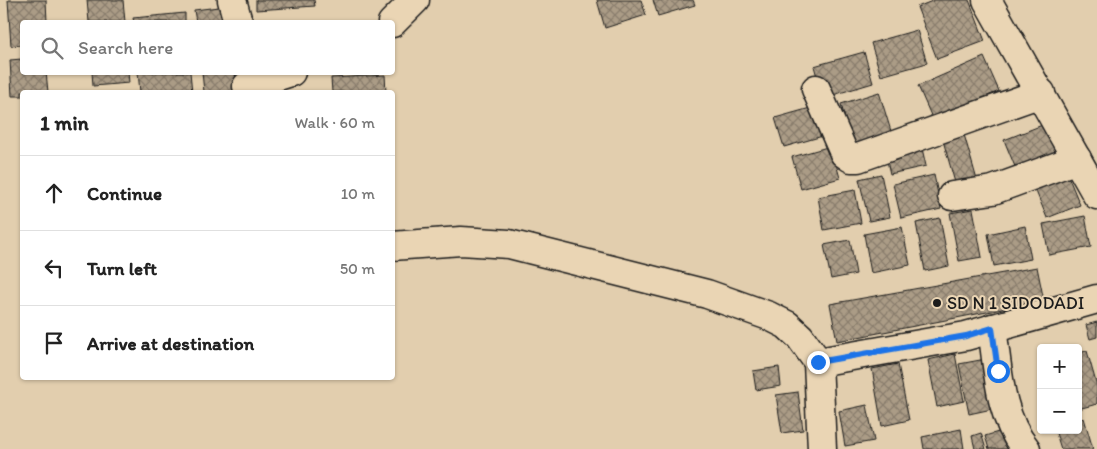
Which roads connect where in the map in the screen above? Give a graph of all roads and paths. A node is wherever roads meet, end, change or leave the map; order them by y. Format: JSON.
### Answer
{"nodes":[{"id":1,"x":232,"y":0,"type":"edge"},
{"id":2,"x":415,"y":0,"type":"edge"},
{"id":3,"x":987,"y":0,"type":"edge"},
{"id":4,"x":237,"y":20,"type":"edge"},
{"id":5,"x":395,"y":20,"type":"edge"},
{"id":6,"x":281,"y":75,"type":"edge"},
{"id":7,"x":247,"y":84,"type":"edge"},
{"id":8,"x":816,"y":89,"type":"dead end"},
{"id":9,"x":1041,"y":93,"type":"junction"},
{"id":10,"x":1077,"y":159,"type":"junction"},
{"id":11,"x":1097,"y":195,"type":"edge"},
{"id":12,"x":952,"y":196,"type":"dead end"},
{"id":13,"x":395,"y":246,"type":"edge"},
{"id":14,"x":1097,"y":299,"type":"edge"},
{"id":15,"x":992,"y":328,"type":"junction"},
{"id":16,"x":818,"y":362,"type":"junction"},
{"id":17,"x":822,"y":449,"type":"edge"},
{"id":18,"x":1026,"y":449,"type":"edge"}],
"edges":[{"from":1,"to":4,"type":"street"},
{"from":2,"to":5,"type":"street"},
{"from":3,"to":9,"type":"street"},
{"from":6,"to":7,"type":"street"},
{"from":8,"to":9,"type":"street"},
{"from":9,"to":10,"type":"street"},
{"from":10,"to":11,"type":"street"},
{"from":10,"to":12,"type":"street"},
{"from":13,"to":16,"type":"street"},
{"from":14,"to":15,"type":"street"},
{"from":15,"to":16,"type":"street"},
{"from":15,"to":18,"type":"street"},
{"from":16,"to":17,"type":"street"}]}
